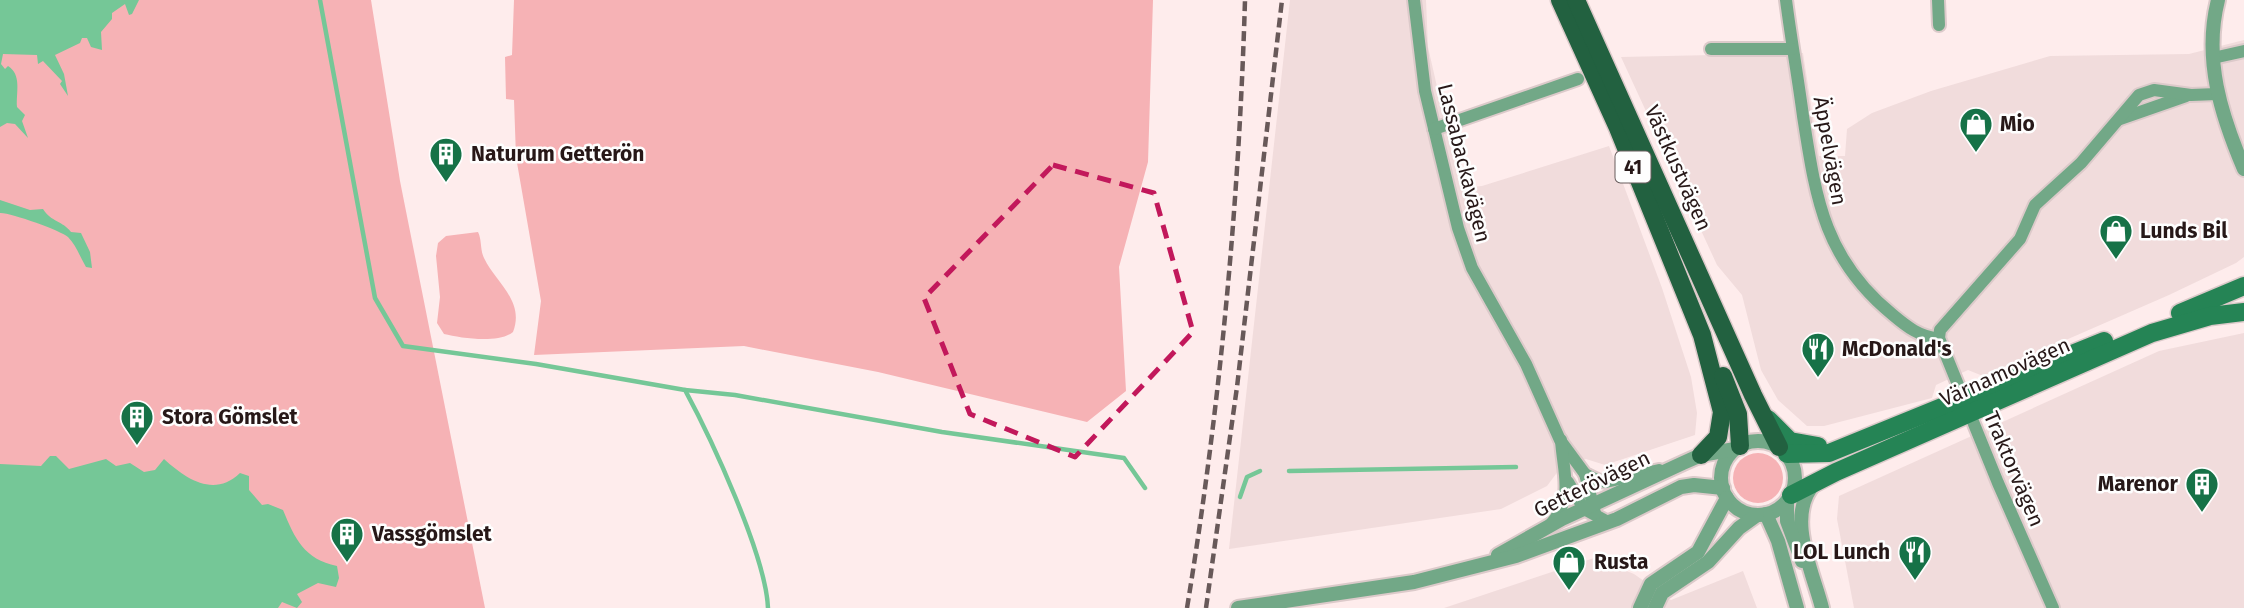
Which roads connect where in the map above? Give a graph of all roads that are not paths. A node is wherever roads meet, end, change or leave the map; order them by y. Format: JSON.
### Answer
{"nodes":[{"id":1,"x":1414,"y":0,"type":"edge"},
{"id":2,"x":1560,"y":0,"type":"edge"},
{"id":3,"x":1576,"y":0,"type":"edge"},
{"id":4,"x":1786,"y":0,"type":"edge"},
{"id":5,"x":1938,"y":0,"type":"edge"},
{"id":6,"x":2218,"y":0,"type":"edge"},
{"id":7,"x":1939,"y":25,"type":"dead end"},
{"id":8,"x":1711,"y":49,"type":"dead end"},
{"id":9,"x":1793,"y":49,"type":"junction"},
{"id":10,"x":2244,"y":51,"type":"edge"},
{"id":11,"x":2213,"y":58,"type":"junction"},
{"id":12,"x":1578,"y":79,"type":"dead end"},
{"id":13,"x":2217,"y":94,"type":"junction"},
{"id":14,"x":1434,"y":129,"type":"junction"},
{"id":15,"x":2244,"y":169,"type":"edge"},
{"id":16,"x":2244,"y":286,"type":"edge"},
{"id":17,"x":2244,"y":312,"type":"edge"},
{"id":18,"x":1702,"y":335,"type":"junction"},
{"id":19,"x":1940,"y":338,"type":"junction"},
{"id":20,"x":1966,"y":405,"type":"junction"},
{"id":21,"x":1759,"y":408,"type":"junction"},
{"id":22,"x":1902,"y":423,"type":"junction"},
{"id":23,"x":1560,"y":440,"type":"junction"},
{"id":24,"x":1737,"y":448,"type":"junction"},
{"id":25,"x":1783,"y":451,"type":"junction"},
{"id":26,"x":1701,"y":456,"type":"junction"},
{"id":27,"x":1683,"y":463,"type":"junction"},
{"id":28,"x":1585,"y":474,"type":"junction"},
{"id":29,"x":1567,"y":482,"type":"junction"},
{"id":30,"x":1814,"y":484,"type":"junction"},
{"id":31,"x":1725,"y":493,"type":"junction"},
{"id":32,"x":1789,"y":498,"type":"junction"},
{"id":33,"x":1762,"y":515,"type":"junction"},
{"id":34,"x":1595,"y":516,"type":"junction"},
{"id":35,"x":1549,"y":526,"type":"junction"},
{"id":36,"x":1471,"y":568,"type":"junction"},
{"id":37,"x":1242,"y":607,"type":"edge"},
{"id":38,"x":1640,"y":608,"type":"edge"},
{"id":39,"x":1655,"y":608,"type":"edge"},
{"id":40,"x":1797,"y":608,"type":"edge"},
{"id":41,"x":1821,"y":608,"type":"edge"},
{"id":42,"x":2053,"y":608,"type":"edge"}],
"edges":[{"from":1,"to":14,"type":"street","name":"Lassabackavägen"},
{"from":2,"to":18,"type":"main road","name":"Västkustvägen","number":"41"},
{"from":3,"to":21,"type":"main road","name":"Västkustvägen","number":"41"},
{"from":4,"to":9,"type":"street","name":"Äppelvägen"},
{"from":5,"to":7,"type":"street"},
{"from":6,"to":11,"type":"street"},
{"from":8,"to":9,"type":"street"},
{"from":9,"to":19,"type":"street","name":"Äppelvägen"},
{"from":10,"to":11,"type":"street"},
{"from":11,"to":13,"type":"street"},
{"from":12,"to":14,"type":"street"},
{"from":13,"to":15,"type":"street"},
{"from":13,"to":19,"type":"street"},
{"from":14,"to":23,"type":"street","name":"Lassabackavägen"},
{"from":16,"to":20,"type":"main road","name":"Värnamovägen"},
{"from":17,"to":20,"type":"main road","name":"Värnamovägen"},
{"from":18,"to":24,"type":"main road","name":"Västkustvägen","number":"41"},
{"from":18,"to":26,"type":"main road","name":"Västkustvägen","number":"41"},
{"from":19,"to":20,"type":"street","name":"Traktorvägen"},
{"from":20,"to":22,"type":"main road","name":"Värnamovägen"},
{"from":20,"to":30,"type":"main road","name":"Värnamovägen"},
{"from":20,"to":42,"type":"street","name":"Traktorvägen"},
{"from":21,"to":22,"type":"main road","name":"Värnamovägen"},
{"from":21,"to":25,"type":"main road","number":"41"},
{"from":22,"to":25,"type":"main road","name":"Värnamovägen"},
{"from":23,"to":28,"type":"street"},
{"from":23,"to":29,"type":"street"},
{"from":24,"to":25,"type":"street"},
{"from":24,"to":26,"type":"street","name":"Getterövägen"},
{"from":24,"to":31,"type":"street","number":"41"},
{"from":25,"to":32,"type":"street","number":"41"},
{"from":26,"to":27,"type":"street","name":"Getterövägen"},
{"from":27,"to":28,"type":"street"},
{"from":27,"to":34,"type":"street","name":"Getterövägen"},
{"from":28,"to":34,"type":"street"},
{"from":29,"to":34,"type":"street"},
{"from":29,"to":35,"type":"street"},
{"from":30,"to":32,"type":"main road","name":"Värnamovägen"},
{"from":30,"to":41,"type":"street"},
{"from":31,"to":33,"type":"street"},
{"from":31,"to":34,"type":"street","name":"Getterövägen"},
{"from":31,"to":38,"type":"street"},
{"from":32,"to":33,"type":"street"},
{"from":32,"to":41,"type":"street"},
{"from":33,"to":39,"type":"street"},
{"from":33,"to":40,"type":"street"},
{"from":34,"to":35,"type":"street","name":"Getterövägen"},
{"from":34,"to":36,"type":"street","name":"Getterövägen"},
{"from":35,"to":36,"type":"street","name":"Getterövägen"},
{"from":36,"to":37,"type":"street","name":"Getterövägen"}]}
